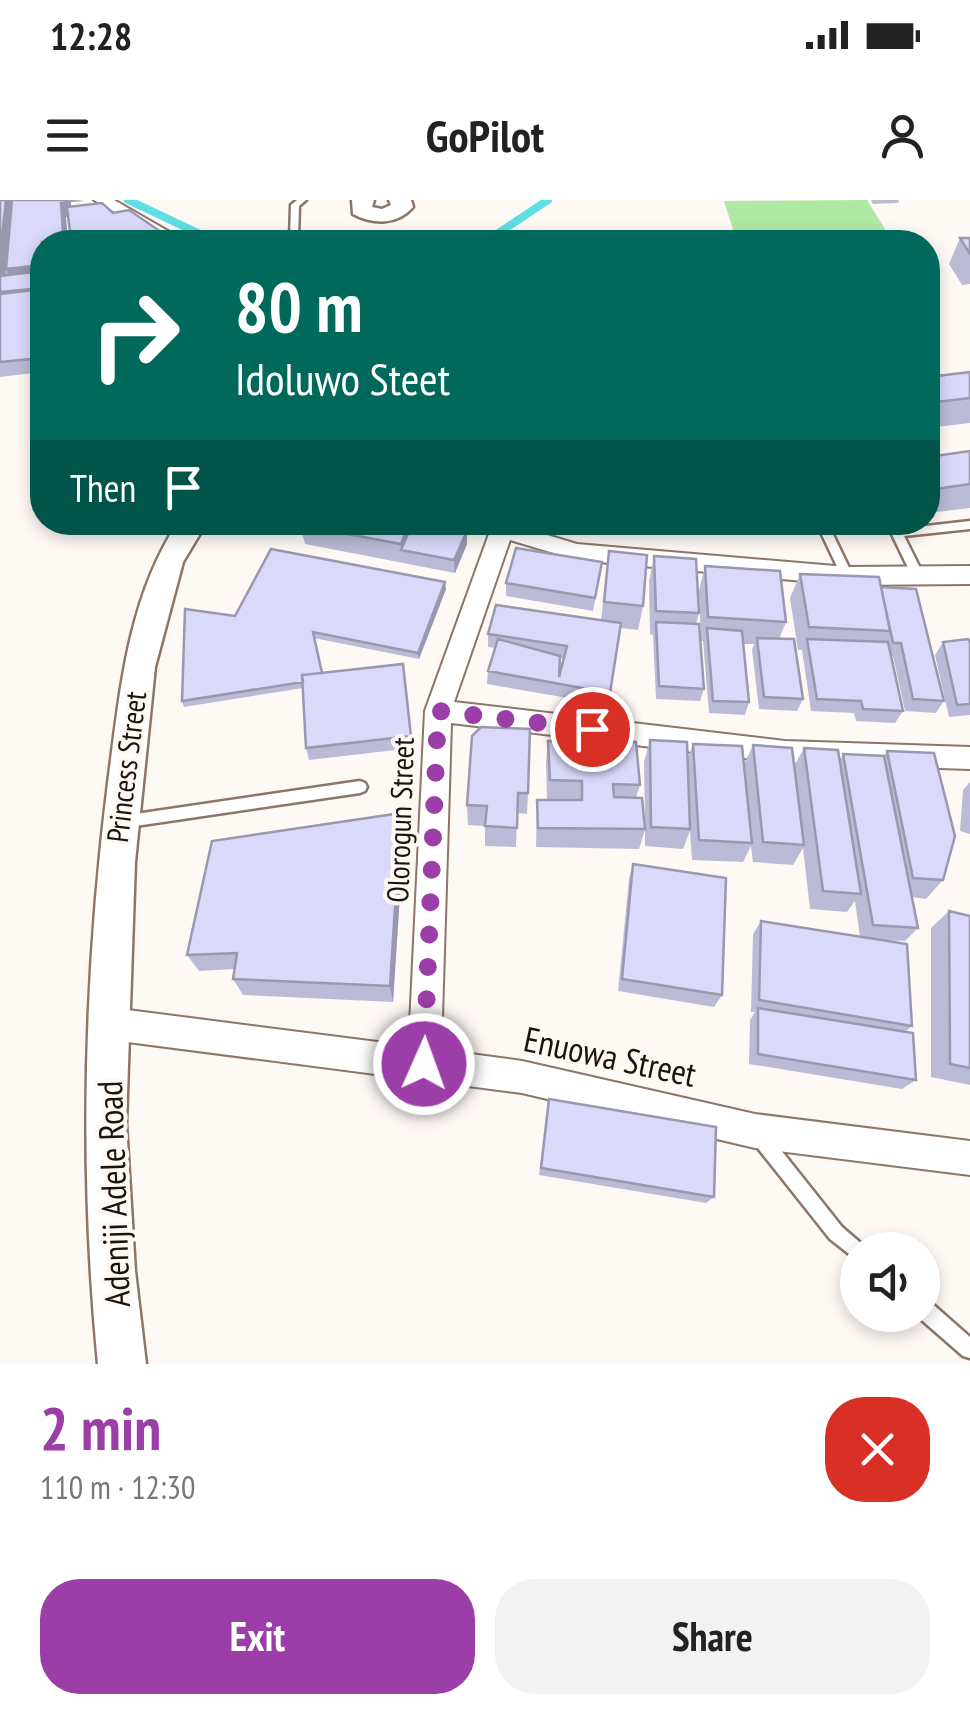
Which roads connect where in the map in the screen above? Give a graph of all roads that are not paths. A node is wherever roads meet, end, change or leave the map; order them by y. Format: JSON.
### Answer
{"nodes":[{"id":1,"x":102,"y":200,"type":"edge"},
{"id":2,"x":302,"y":200,"type":"edge"},
{"id":3,"x":398,"y":206,"type":"edge"},
{"id":4,"x":369,"y":222,"type":"edge"},
{"id":5,"x":156,"y":230,"type":"edge"},
{"id":6,"x":294,"y":230,"type":"edge"},
{"id":7,"x":970,"y":525,"type":"edge"},
{"id":8,"x":940,"y":526,"type":"edge"},
{"id":9,"x":184,"y":535,"type":"edge"},
{"id":10,"x":491,"y":535,"type":"edge"},
{"id":11,"x":525,"y":535,"type":"edge"},
{"id":12,"x":827,"y":535,"type":"edge"},
{"id":13,"x":898,"y":535,"type":"edge"},
{"id":14,"x":970,"y":575,"type":"edge"},
{"id":15,"x":847,"y":576,"type":"junction"},
{"id":16,"x":918,"y":576,"type":"junction"},
{"id":17,"x":438,"y":711,"type":"junction"},
{"id":18,"x":970,"y":758,"type":"edge"},
{"id":19,"x":360,"y":787,"type":"dead end"},
{"id":20,"x":121,"y":822,"type":"junction"},
{"id":21,"x":112,"y":1024,"type":"junction"},
{"id":22,"x":424,"y":1064,"type":"junction"},
{"id":23,"x":756,"y":1131,"type":"junction"},
{"id":24,"x":970,"y":1158,"type":"edge"},
{"id":25,"x":840,"y":1236,"type":"edge"},
{"id":26,"x":940,"y":1324,"type":"edge"},
{"id":27,"x":970,"y":1350,"type":"edge"},
{"id":28,"x":122,"y":1364,"type":"edge"}],
"edges":[{"from":1,"to":5,"type":"street"},
{"from":2,"to":6,"type":"lane"},
{"from":3,"to":4,"type":"street"},
{"from":7,"to":8,"type":"lane"},
{"from":9,"to":20,"type":"street","name":"Princess Street"},
{"from":10,"to":17,"type":"street","name":"Olorogun Street"},
{"from":11,"to":15,"type":"street"},
{"from":12,"to":15,"type":"lane"},
{"from":13,"to":16,"type":"lane"},
{"from":14,"to":16,"type":"street"},
{"from":15,"to":16,"type":"street"},
{"from":17,"to":18,"type":"street"},
{"from":17,"to":22,"type":"street","name":"Olorogun Street"},
{"from":19,"to":20,"type":"lane"},
{"from":20,"to":21,"type":"street","name":"Princess Street"},
{"from":21,"to":22,"type":"street","name":"Enuowa Street"},
{"from":21,"to":28,"type":"street","name":"Adeniji Adele Road"},
{"from":22,"to":23,"type":"street","name":"Enuowa Street"},
{"from":23,"to":24,"type":"street","name":"Enuowa Street"},
{"from":23,"to":25,"type":"lane"},
{"from":26,"to":27,"type":"lane"}]}
